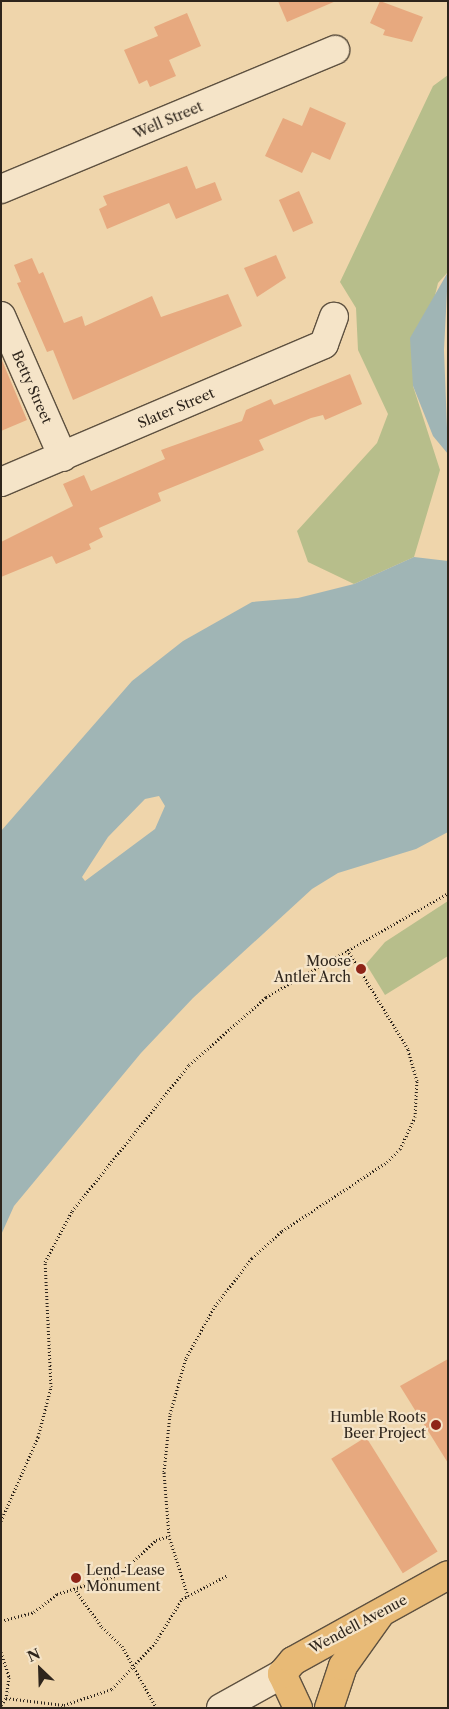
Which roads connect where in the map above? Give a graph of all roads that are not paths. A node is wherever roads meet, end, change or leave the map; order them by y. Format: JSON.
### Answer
{"nodes":[{"id":1,"x":335,"y":50,"type":"dead end"},
{"id":2,"x":1,"y":189,"type":"edge"},
{"id":3,"x":1,"y":316,"type":"edge"},
{"id":4,"x":334,"y":317,"type":"dead end"},
{"id":5,"x":62,"y":457,"type":"junction"},
{"id":6,"x":1,"y":482,"type":"edge"},
{"id":7,"x":448,"y":1575,"type":"edge"},
{"id":8,"x":380,"y":1614,"type":"junction"},
{"id":9,"x":282,"y":1674,"type":"junction"},
{"id":10,"x":220,"y":1708,"type":"edge"},
{"id":11,"x":298,"y":1708,"type":"edge"},
{"id":12,"x":329,"y":1708,"type":"edge"}],
"edges":[{"from":1,"to":2,"type":"street","name":"Well Street"},
{"from":3,"to":5,"type":"street","name":"Betty Street"},
{"from":4,"to":5,"type":"street","name":"Slater Street"},
{"from":5,"to":6,"type":"street","name":"Slater Street"},
{"from":7,"to":8,"type":"main road","name":"Wendell Avenue"},
{"from":8,"to":9,"type":"main road","name":"Wendell Avenue"},
{"from":8,"to":12,"type":"main road"},
{"from":9,"to":10,"type":"street","name":"Wendell Avenue"},
{"from":9,"to":11,"type":"main road"}]}
